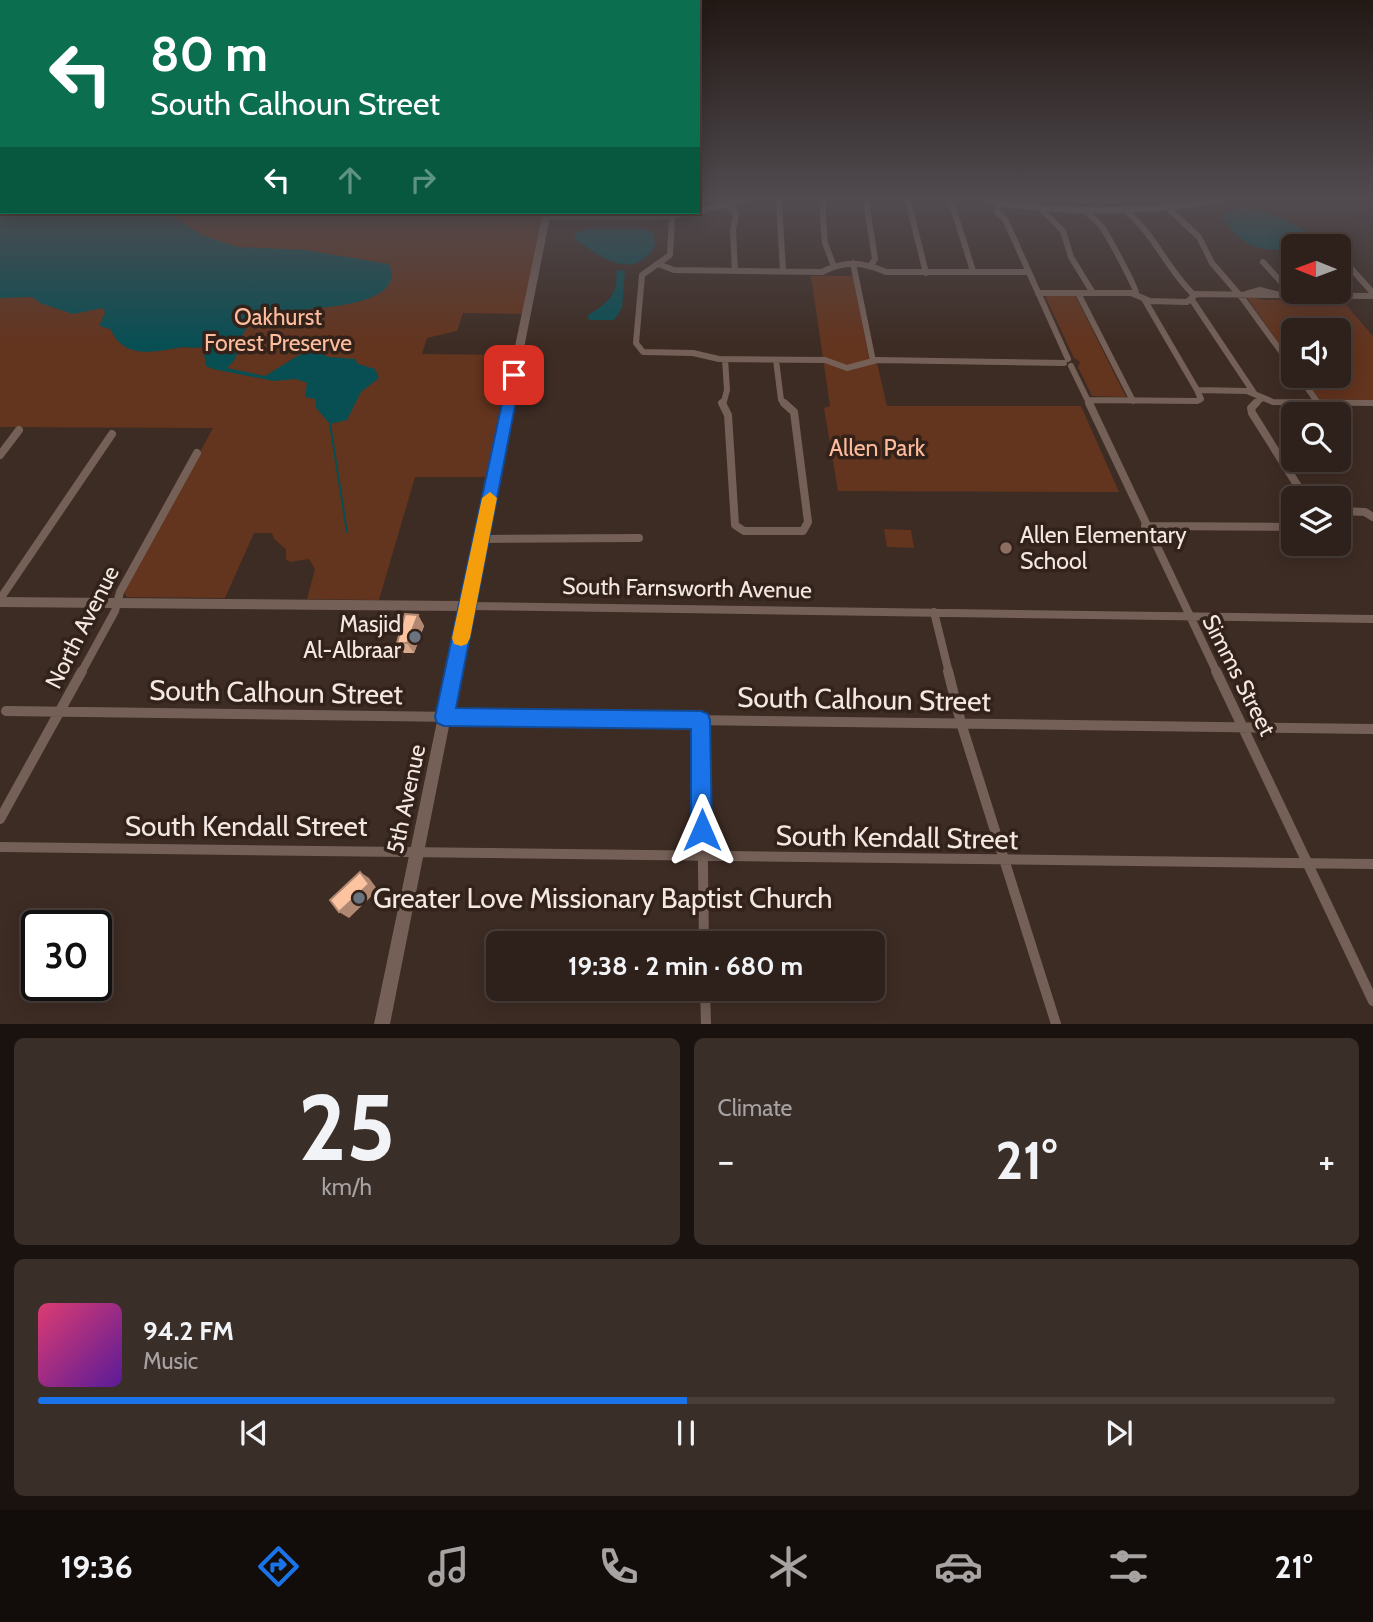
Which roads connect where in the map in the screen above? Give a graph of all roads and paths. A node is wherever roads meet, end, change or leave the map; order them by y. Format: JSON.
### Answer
{"nodes":[{"id":1,"x":540,"y":249,"type":"edge"},
{"id":2,"x":670,"y":249,"type":"edge"},
{"id":3,"x":734,"y":249,"type":"edge"},
{"id":4,"x":782,"y":249,"type":"edge"},
{"id":5,"x":827,"y":249,"type":"edge"},
{"id":6,"x":873,"y":249,"type":"edge"},
{"id":7,"x":919,"y":249,"type":"edge"},
{"id":8,"x":965,"y":249,"type":"edge"},
{"id":9,"x":1017,"y":249,"type":"edge"},
{"id":10,"x":1068,"y":249,"type":"edge"},
{"id":11,"x":1113,"y":249,"type":"edge"},
{"id":12,"x":1161,"y":249,"type":"edge"},
{"id":13,"x":1204,"y":249,"type":"edge"},
{"id":14,"x":1264,"y":262,"type":"dead end"},
{"id":15,"x":853,"y":263,"type":"junction"},
{"id":16,"x":658,"y":264,"type":"junction"},
{"id":17,"x":833,"y":264,"type":"junction"},
{"id":18,"x":871,"y":265,"type":"junction"},
{"id":19,"x":1351,"y":269,"type":"edge"},
{"id":20,"x":735,"y":271,"type":"junction"},
{"id":21,"x":783,"y":271,"type":"junction"},
{"id":22,"x":973,"y":271,"type":"junction"},
{"id":23,"x":1028,"y":272,"type":"junction"},
{"id":24,"x":926,"y":273,"type":"junction"},
{"id":25,"x":1281,"y":281,"type":"edge"},
{"id":26,"x":1038,"y":293,"type":"junction"},
{"id":27,"x":1078,"y":293,"type":"junction"},
{"id":28,"x":1093,"y":293,"type":"junction"},
{"id":29,"x":1242,"y":294,"type":"junction"},
{"id":30,"x":1351,"y":294,"type":"edge"},
{"id":31,"x":1139,"y":295,"type":"junction"},
{"id":32,"x":1281,"y":295,"type":"edge"},
{"id":33,"x":1373,"y":295,"type":"edge"},
{"id":34,"x":1192,"y":297,"type":"junction"},
{"id":35,"x":1281,"y":351,"type":"edge"},
{"id":36,"x":725,"y":359,"type":"junction"},
{"id":37,"x":776,"y":360,"type":"junction"},
{"id":38,"x":873,"y":360,"type":"junction"},
{"id":39,"x":1068,"y":363,"type":"junction"},
{"id":40,"x":1197,"y":390,"type":"junction"},
{"id":41,"x":1254,"y":393,"type":"junction"},
{"id":42,"x":1261,"y":399,"type":"junction"},
{"id":43,"x":1088,"y":400,"type":"junction"},
{"id":44,"x":1133,"y":401,"type":"junction"},
{"id":45,"x":1304,"y":402,"type":"edge"},
{"id":46,"x":1351,"y":403,"type":"edge"},
{"id":47,"x":1373,"y":403,"type":"edge"},
{"id":48,"x":19,"y":430,"type":"dead end"},
{"id":49,"x":112,"y":434,"type":"dead end"},
{"id":50,"x":197,"y":453,"type":"dead end"},
{"id":51,"x":0,"y":455,"type":"edge"},
{"id":52,"x":1298,"y":486,"type":"edge"},
{"id":53,"x":1351,"y":511,"type":"edge"},
{"id":54,"x":1373,"y":517,"type":"edge"},
{"id":55,"x":1145,"y":526,"type":"junction"},
{"id":56,"x":1281,"y":527,"type":"edge"},
{"id":57,"x":639,"y":538,"type":"dead end"},
{"id":58,"x":481,"y":539,"type":"junction"},
{"id":59,"x":0,"y":600,"type":"edge"},
{"id":60,"x":118,"y":602,"type":"junction"},
{"id":61,"x":467,"y":606,"type":"junction"},
{"id":62,"x":934,"y":612,"type":"junction"},
{"id":63,"x":1187,"y":615,"type":"junction"},
{"id":64,"x":1373,"y":619,"type":"edge"},
{"id":65,"x":6,"y":711,"type":"dead end"},
{"id":66,"x":60,"y":712,"type":"junction"},
{"id":67,"x":444,"y":717,"type":"junction"},
{"id":68,"x":701,"y":720,"type":"junction"},
{"id":69,"x":961,"y":723,"type":"junction"},
{"id":70,"x":1244,"y":727,"type":"junction"},
{"id":71,"x":1373,"y":729,"type":"edge"},
{"id":72,"x":0,"y":819,"type":"edge"},
{"id":73,"x":0,"y":847,"type":"edge"},
{"id":74,"x":417,"y":850,"type":"junction"},
{"id":75,"x":702,"y":858,"type":"junction"},
{"id":76,"x":1004,"y":862,"type":"junction"},
{"id":77,"x":1308,"y":863,"type":"junction"},
{"id":78,"x":1373,"y":864,"type":"edge"},
{"id":79,"x":704,"y":931,"type":"edge"},
{"id":80,"x":705,"y":1001,"type":"edge"},
{"id":81,"x":1373,"y":1001,"type":"edge"},
{"id":82,"x":382,"y":1024,"type":"edge"},
{"id":83,"x":706,"y":1024,"type":"edge"},
{"id":84,"x":1056,"y":1024,"type":"edge"}],
"edges":[{"from":1,"to":58,"type":"street","name":"5th Avenue"},
{"from":2,"to":16,"type":"street"},
{"from":3,"to":20,"type":"street"},
{"from":4,"to":21,"type":"street"},
{"from":5,"to":17,"type":"street"},
{"from":6,"to":18,"type":"street"},
{"from":7,"to":24,"type":"street"},
{"from":8,"to":22,"type":"street"},
{"from":9,"to":23,"type":"street","name":"Simms Street"},
{"from":10,"to":28,"type":"street"},
{"from":11,"to":31,"type":"street"},
{"from":12,"to":34,"type":"street"},
{"from":13,"to":29,"type":"street"},
{"from":14,"to":25,"type":"street"},
{"from":15,"to":17,"type":"street"},
{"from":15,"to":18,"type":"street"},
{"from":15,"to":38,"type":"street"},
{"from":16,"to":20,"type":"street"},
{"from":16,"to":36,"type":"street"},
{"from":17,"to":21,"type":"street"},
{"from":18,"to":24,"type":"street"},
{"from":19,"to":33,"type":"street"},
{"from":20,"to":21,"type":"street"},
{"from":22,"to":23,"type":"street"},
{"from":22,"to":24,"type":"street"},
{"from":23,"to":26,"type":"street","name":"Simms Street"},
{"from":26,"to":27,"type":"street"},
{"from":26,"to":39,"type":"street","name":"Simms Street"},
{"from":27,"to":28,"type":"street"},
{"from":27,"to":44,"type":"street"},
{"from":28,"to":31,"type":"street"},
{"from":29,"to":32,"type":"street"},
{"from":29,"to":34,"type":"street"},
{"from":29,"to":35,"type":"street"},
{"from":30,"to":33,"type":"street"},
{"from":31,"to":34,"type":"street"},
{"from":31,"to":40,"type":"street"},
{"from":34,"to":41,"type":"street"},
{"from":36,"to":37,"type":"street"},
{"from":36,"to":37,"type":"street"},
{"from":37,"to":38,"type":"street"},
{"from":38,"to":39,"type":"street"},
{"from":39,"to":43,"type":"street","name":"Simms Street"},
{"from":40,"to":41,"type":"street"},
{"from":40,"to":44,"type":"street"},
{"from":41,"to":42,"type":"street"},
{"from":42,"to":45,"type":"street"},
{"from":42,"to":52,"type":"street"},
{"from":43,"to":44,"type":"street"},
{"from":43,"to":55,"type":"street","name":"Simms Street"},
{"from":46,"to":47,"type":"street"},
{"from":48,"to":51,"type":"street"},
{"from":49,"to":59,"type":"street"},
{"from":50,"to":60,"type":"street","name":"North Avenue"},
{"from":53,"to":54,"type":"street"},
{"from":55,"to":56,"type":"street"},
{"from":55,"to":63,"type":"street","name":"Simms Street"},
{"from":57,"to":58,"type":"street"},
{"from":58,"to":61,"type":"street","name":"5th Avenue"},
{"from":59,"to":60,"type":"street","name":"South Farnsworth Avenue"},
{"from":60,"to":61,"type":"street","name":"South Farnsworth Avenue"},
{"from":60,"to":66,"type":"street","name":"North Avenue"},
{"from":61,"to":62,"type":"street","name":"South Farnsworth Avenue"},
{"from":61,"to":67,"type":"street","name":"5th Avenue"},
{"from":62,"to":63,"type":"street","name":"South Farnsworth Avenue"},
{"from":62,"to":69,"type":"street"},
{"from":63,"to":64,"type":"street","name":"South Farnsworth Avenue"},
{"from":63,"to":70,"type":"street","name":"Simms Street"},
{"from":65,"to":66,"type":"street","name":"South Calhoun Street"},
{"from":66,"to":67,"type":"street","name":"South Calhoun Street"},
{"from":66,"to":72,"type":"street","name":"North Avenue"},
{"from":67,"to":68,"type":"street","name":"South Calhoun Street"},
{"from":67,"to":74,"type":"street","name":"5th Avenue"},
{"from":68,"to":69,"type":"street","name":"South Calhoun Street"},
{"from":68,"to":75,"type":"street"},
{"from":69,"to":70,"type":"street","name":"South Calhoun Street"},
{"from":69,"to":76,"type":"street"},
{"from":70,"to":71,"type":"street","name":"South Calhoun Street"},
{"from":70,"to":77,"type":"street","name":"Simms Street"},
{"from":73,"to":74,"type":"street","name":"South Kendall Street"},
{"from":74,"to":75,"type":"street","name":"South Kendall Street"},
{"from":74,"to":82,"type":"street","name":"5th Avenue"},
{"from":75,"to":76,"type":"street","name":"South Kendall Street"},
{"from":75,"to":79,"type":"street"},
{"from":76,"to":77,"type":"street","name":"South Kendall Street"},
{"from":76,"to":84,"type":"street"},
{"from":77,"to":78,"type":"street","name":"South Kendall Street"},
{"from":77,"to":81,"type":"street","name":"Simms Street"},
{"from":80,"to":83,"type":"street"}]}
